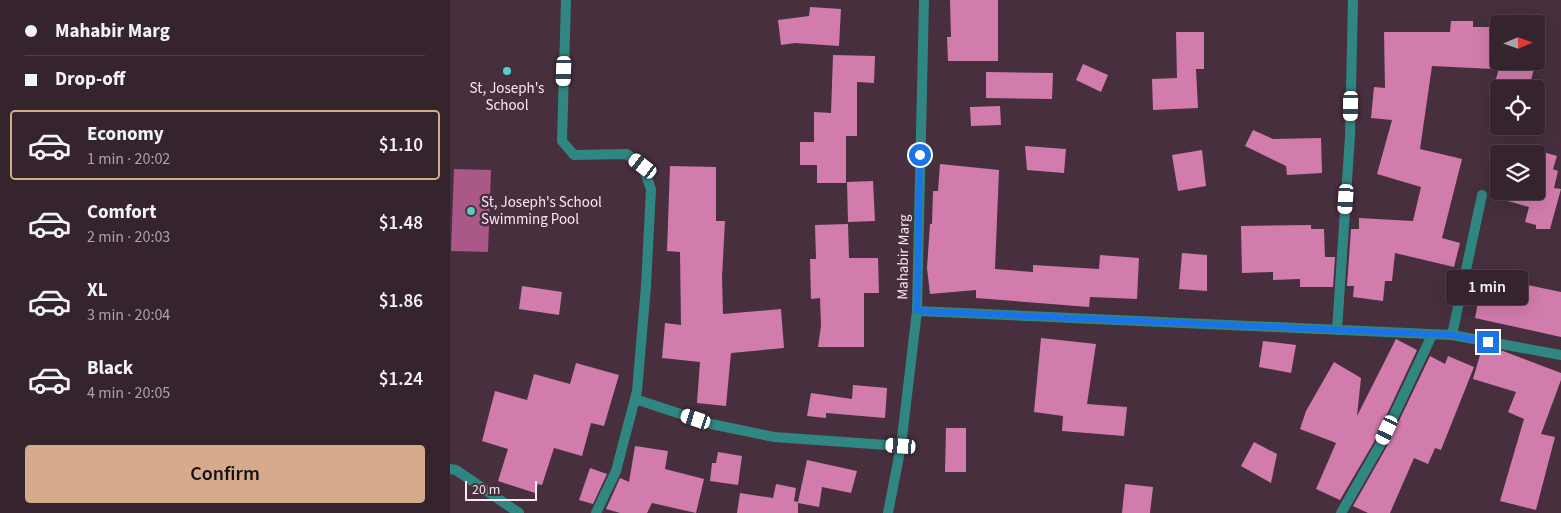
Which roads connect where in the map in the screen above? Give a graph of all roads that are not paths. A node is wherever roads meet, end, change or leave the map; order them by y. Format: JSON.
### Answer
{"nodes":[{"id":1,"x":566,"y":0,"type":"edge"},
{"id":2,"x":924,"y":0,"type":"edge"},
{"id":3,"x":1353,"y":0,"type":"edge"},
{"id":4,"x":1482,"y":195,"type":"dead end"},
{"id":5,"x":917,"y":311,"type":"junction"},
{"id":6,"x":1337,"y":330,"type":"junction"},
{"id":7,"x":1432,"y":335,"type":"junction"},
{"id":8,"x":1452,"y":335,"type":"junction"},
{"id":9,"x":1561,"y":355,"type":"edge"},
{"id":10,"x":635,"y":399,"type":"junction"},
{"id":11,"x":901,"y":446,"type":"junction"},
{"id":12,"x":450,"y":469,"type":"edge"},
{"id":13,"x":519,"y":513,"type":"edge"},
{"id":14,"x":596,"y":513,"type":"edge"},
{"id":15,"x":888,"y":513,"type":"edge"},
{"id":16,"x":1341,"y":513,"type":"edge"}],
"edges":[{"from":1,"to":10,"type":"street"},
{"from":2,"to":5,"type":"street","name":"Mahabir Marg"},
{"from":3,"to":6,"type":"street"},
{"from":4,"to":8,"type":"street"},
{"from":5,"to":6,"type":"street"},
{"from":5,"to":11,"type":"street","name":"Mahabir Marg"},
{"from":6,"to":7,"type":"street"},
{"from":7,"to":8,"type":"street"},
{"from":7,"to":16,"type":"street"},
{"from":8,"to":9,"type":"street"},
{"from":10,"to":11,"type":"street"},
{"from":10,"to":14,"type":"street"},
{"from":11,"to":15,"type":"street","name":"Mahabir Marg"},
{"from":12,"to":13,"type":"street"}]}
